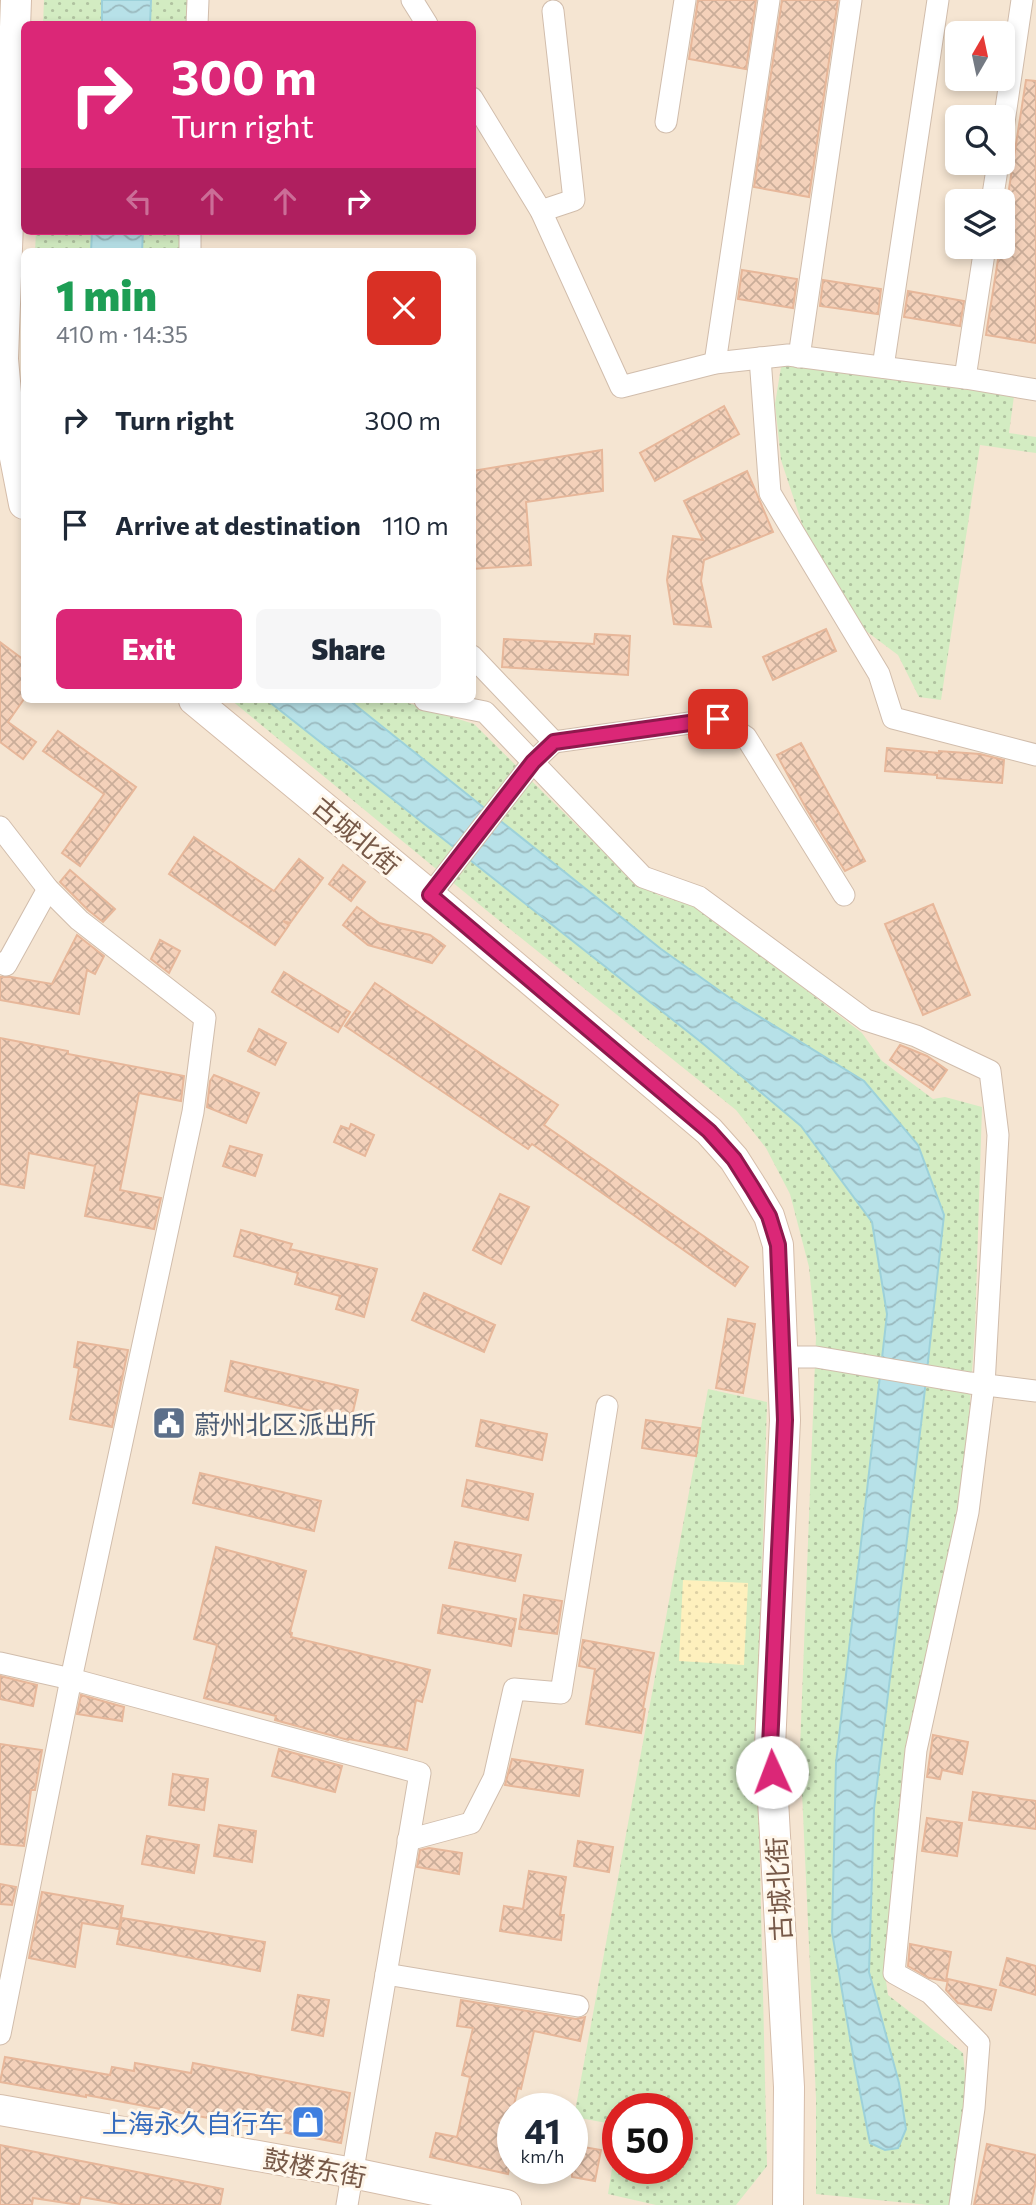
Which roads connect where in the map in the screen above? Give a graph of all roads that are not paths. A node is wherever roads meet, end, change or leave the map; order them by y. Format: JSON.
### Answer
{"nodes":[{"id":1,"x":16,"y":0,"type":"edge"},
{"id":2,"x":198,"y":0,"type":"edge"},
{"id":3,"x":412,"y":0,"type":"edge"},
{"id":4,"x":685,"y":0,"type":"edge"},
{"id":5,"x":769,"y":0,"type":"edge"},
{"id":6,"x":850,"y":0,"type":"edge"},
{"id":7,"x":938,"y":0,"type":"edge"},
{"id":8,"x":1022,"y":0,"type":"edge"},
{"id":9,"x":553,"y":11,"type":"dead end"},
{"id":10,"x":197,"y":21,"type":"edge"},
{"id":11,"x":425,"y":21,"type":"edge"},
{"id":12,"x":476,"y":105,"type":"edge"},
{"id":13,"x":1007,"y":105,"type":"edge"},
{"id":14,"x":666,"y":122,"type":"dead end"},
{"id":15,"x":541,"y":211,"type":"junction"},
{"id":16,"x":983,"y":259,"type":"edge"},
{"id":17,"x":799,"y":357,"type":"junction"},
{"id":18,"x":760,"y":358,"type":"junction"},
{"id":19,"x":715,"y":363,"type":"junction"},
{"id":20,"x":883,"y":368,"type":"junction"},
{"id":21,"x":965,"y":378,"type":"junction"},
{"id":22,"x":1036,"y":390,"type":"edge"},
{"id":23,"x":21,"y":489,"type":"edge"},
{"id":24,"x":476,"y":660,"type":"edge"},
{"id":25,"x":198,"y":703,"type":"edge"},
{"id":26,"x":440,"y":703,"type":"edge"},
{"id":27,"x":554,"y":742,"type":"junction"},
{"id":28,"x":1036,"y":755,"type":"edge"},
{"id":29,"x":529,"y":768,"type":"junction"},
{"id":30,"x":0,"y":827,"type":"edge"},
{"id":31,"x":48,"y":889,"type":"junction"},
{"id":32,"x":430,"y":895,"type":"junction"},
{"id":33,"x":844,"y":895,"type":"dead end"},
{"id":34,"x":0,"y":962,"type":"edge"},
{"id":35,"x":783,"y":1357,"type":"junction"},
{"id":36,"x":977,"y":1384,"type":"junction"},
{"id":37,"x":1036,"y":1391,"type":"edge"},
{"id":38,"x":607,"y":1406,"type":"dead end"},
{"id":39,"x":0,"y":1664,"type":"edge"},
{"id":40,"x":71,"y":1679,"type":"junction"},
{"id":41,"x":408,"y":1840,"type":"junction"},
{"id":42,"x":386,"y":1974,"type":"junction"},
{"id":43,"x":578,"y":2006,"type":"dead end"},
{"id":44,"x":0,"y":2034,"type":"edge"},
{"id":45,"x":0,"y":2110,"type":"edge"},
{"id":46,"x":353,"y":2173,"type":"junction"},
{"id":47,"x":347,"y":2205,"type":"edge"},
{"id":48,"x":506,"y":2205,"type":"edge"},
{"id":49,"x":788,"y":2205,"type":"edge"},
{"id":50,"x":960,"y":2205,"type":"edge"}],
"edges":[{"from":1,"to":23,"type":"main road"},
{"from":2,"to":10,"type":"street"},
{"from":3,"to":11,"type":"street"},
{"from":4,"to":14,"type":"street"},
{"from":5,"to":19,"type":"street"},
{"from":6,"to":17,"type":"street"},
{"from":7,"to":20,"type":"street"},
{"from":8,"to":13,"type":"street"},
{"from":9,"to":15,"type":"street"},
{"from":12,"to":15,"type":"street"},
{"from":15,"to":19,"type":"street"},
{"from":16,"to":21,"type":"street"},
{"from":17,"to":18,"type":"street"},
{"from":17,"to":20,"type":"street"},
{"from":18,"to":19,"type":"street"},
{"from":18,"to":28,"type":"street"},
{"from":20,"to":21,"type":"street"},
{"from":21,"to":22,"type":"street"},
{"from":24,"to":27,"type":"street"},
{"from":25,"to":32,"type":"main road","name":"古城北街"},
{"from":26,"to":29,"type":"street"},
{"from":27,"to":29,"type":"street"},
{"from":27,"to":33,"type":"street"},
{"from":29,"to":32,"type":"street"},
{"from":29,"to":36,"type":"street"},
{"from":30,"to":31,"type":"street"},
{"from":31,"to":34,"type":"street"},
{"from":31,"to":40,"type":"street"},
{"from":32,"to":35,"type":"main road","name":"古城北街"},
{"from":35,"to":36,"type":"street"},
{"from":35,"to":49,"type":"main road","name":"古城北街"},
{"from":36,"to":37,"type":"street"},
{"from":36,"to":50,"type":"street"},
{"from":38,"to":41,"type":"street"},
{"from":39,"to":40,"type":"street"},
{"from":40,"to":41,"type":"street"},
{"from":40,"to":44,"type":"street"},
{"from":41,"to":42,"type":"street"},
{"from":42,"to":43,"type":"street"},
{"from":42,"to":46,"type":"street"},
{"from":45,"to":46,"type":"main road","name":"鼓楼东街"},
{"from":46,"to":47,"type":"street"},
{"from":46,"to":48,"type":"main road","name":"鼓楼东街"}]}
